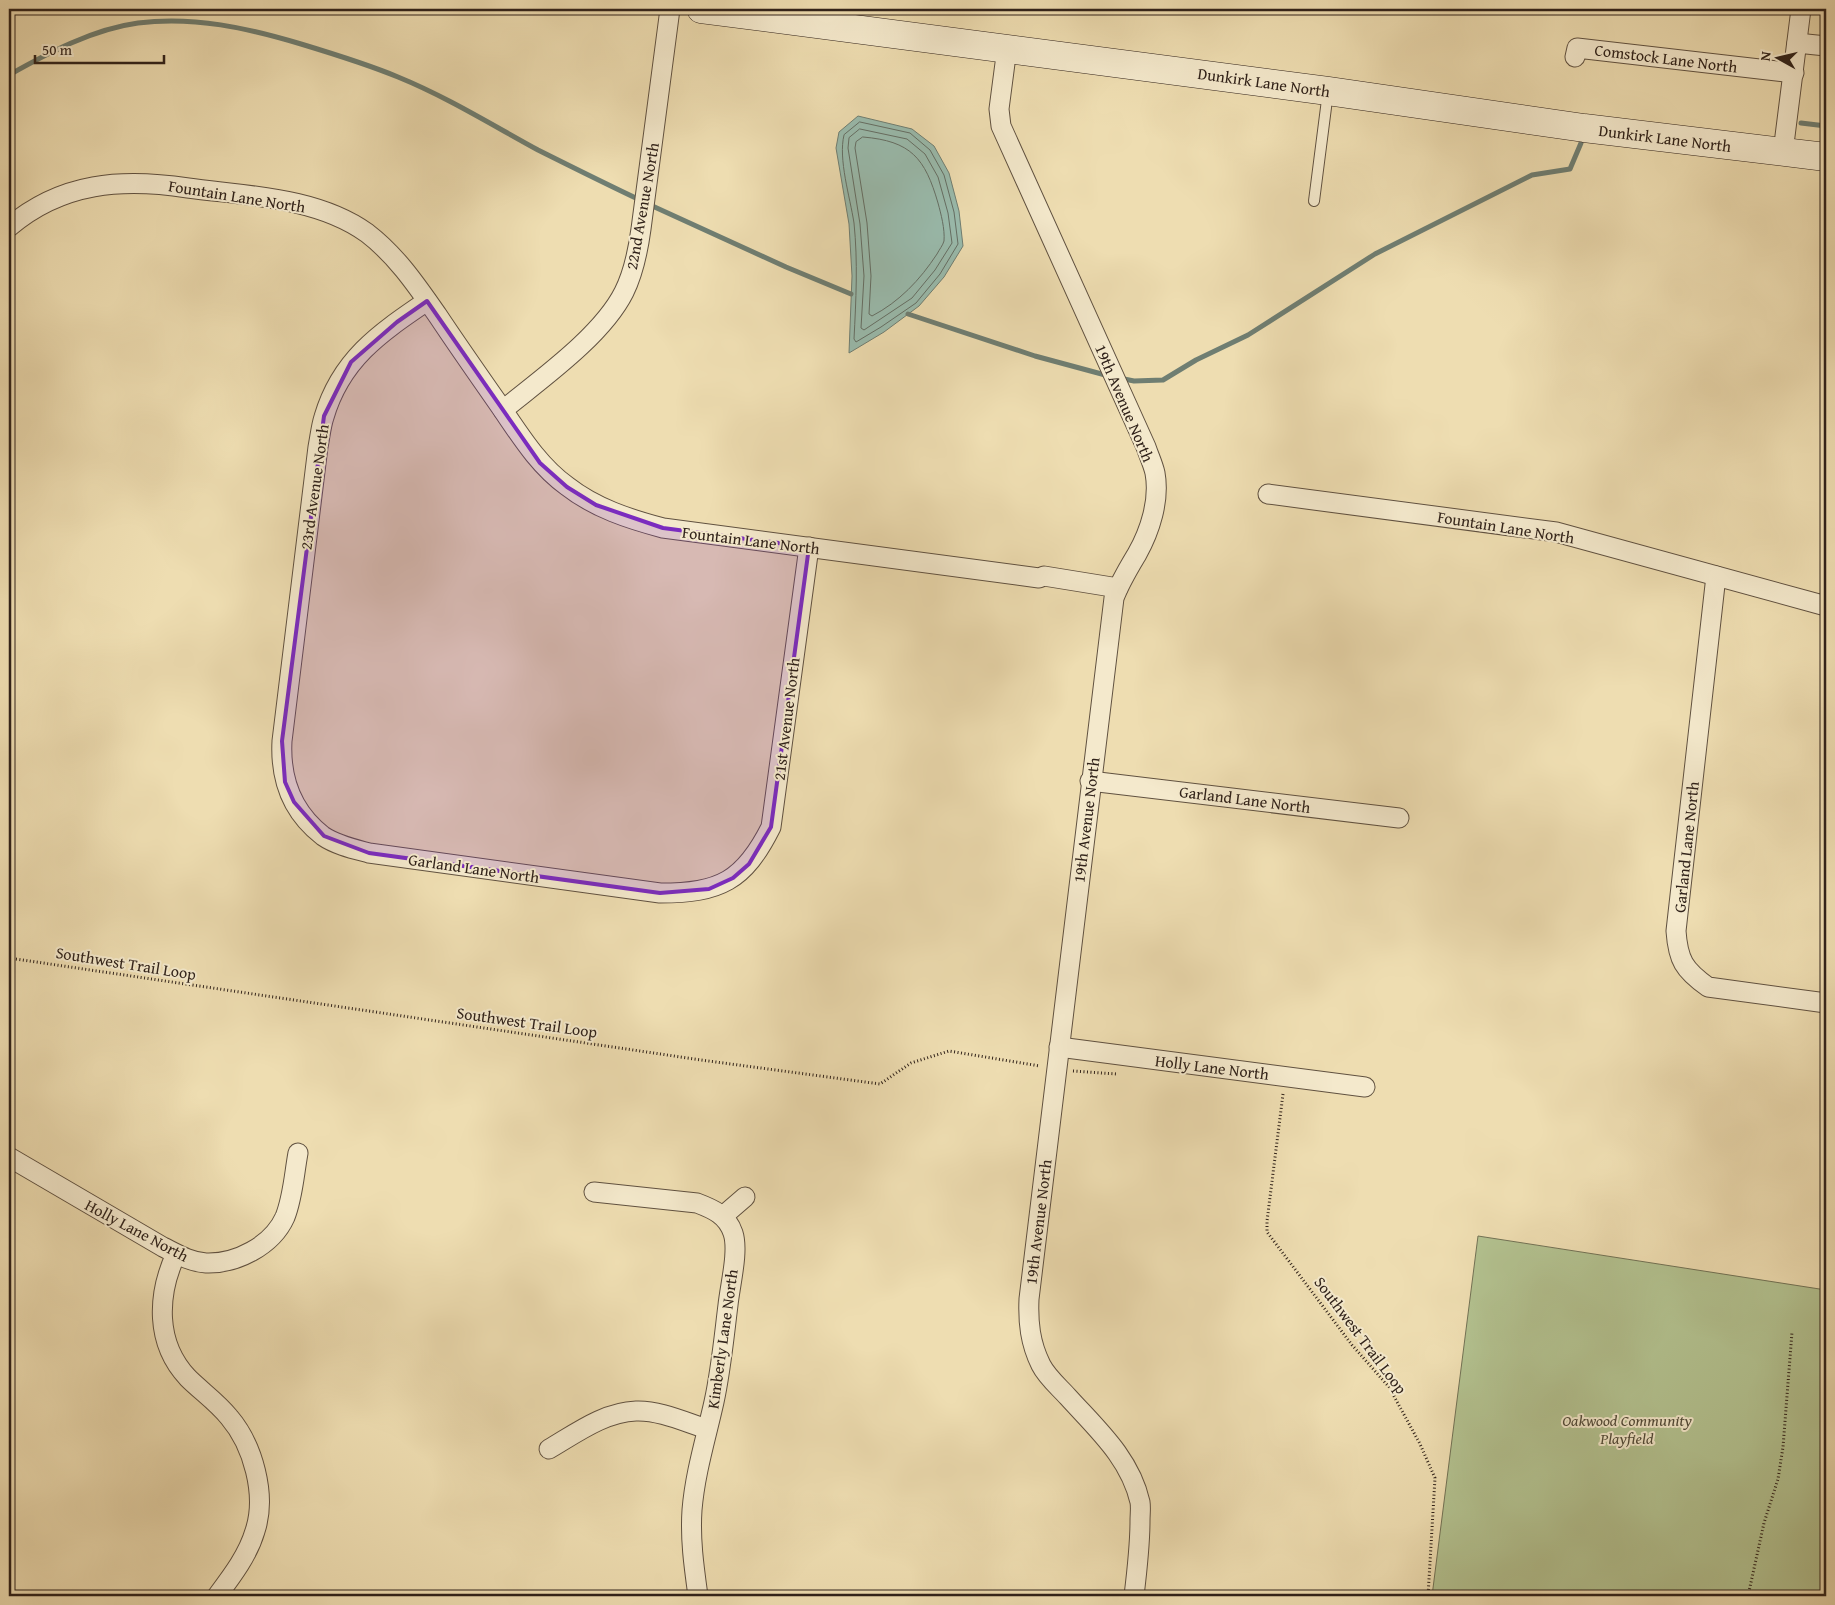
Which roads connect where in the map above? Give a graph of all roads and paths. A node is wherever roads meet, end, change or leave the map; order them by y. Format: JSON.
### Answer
{"nodes":[{"id":1,"x":670,"y":9,"type":"edge"},
{"id":2,"x":701,"y":9,"type":"edge"},
{"id":3,"x":1801,"y":9,"type":"edge"},
{"id":4,"x":1797,"y":43,"type":"junction"},
{"id":5,"x":1826,"y":46,"type":"edge"},
{"id":6,"x":1007,"y":48,"type":"junction"},
{"id":7,"x":1575,"y":57,"type":"dead end"},
{"id":8,"x":1794,"y":73,"type":"junction"},
{"id":9,"x":1328,"y":91,"type":"junction"},
{"id":10,"x":1783,"y":152,"type":"junction"},
{"id":11,"x":1826,"y":157,"type":"edge"},
{"id":12,"x":1314,"y":201,"type":"dead end"},
{"id":13,"x":12,"y":216,"type":"edge"},
{"id":14,"x":427,"y":301,"type":"junction"},
{"id":15,"x":503,"y":410,"type":"junction"},
{"id":16,"x":1268,"y":494,"type":"dead end"},
{"id":17,"x":809,"y":547,"type":"junction"},
{"id":18,"x":1716,"y":576,"type":"junction"},
{"id":19,"x":1118,"y":588,"type":"junction"},
{"id":20,"x":1826,"y":606,"type":"edge"},
{"id":21,"x":282,"y":741,"type":"joint"},
{"id":22,"x":1090,"y":781,"type":"junction"},
{"id":23,"x":1398,"y":818,"type":"dead end"},
{"id":24,"x":732,"y":878,"type":"joint"},
{"id":25,"x":9,"y":958,"type":"edge"},
{"id":26,"x":1826,"y":1003,"type":"edge"},
{"id":27,"x":1058,"y":1047,"type":"junction"},
{"id":28,"x":1034,"y":1065,"type":"dead end"},
{"id":29,"x":1365,"y":1087,"type":"dead end"},
{"id":30,"x":1283,"y":1092,"type":"dead end"},
{"id":31,"x":298,"y":1154,"type":"dead end"},
{"id":32,"x":9,"y":1157,"type":"edge"},
{"id":33,"x":594,"y":1192,"type":"dead end"},
{"id":34,"x":745,"y":1198,"type":"dead end"},
{"id":35,"x":724,"y":1216,"type":"junction"},
{"id":36,"x":176,"y":1254,"type":"junction"},
{"id":37,"x":1792,"y":1332,"type":"dead end"},
{"id":38,"x":707,"y":1429,"type":"junction"},
{"id":39,"x":548,"y":1449,"type":"dead end"},
{"id":40,"x":217,"y":1596,"type":"edge"},
{"id":41,"x":698,"y":1596,"type":"edge"},
{"id":42,"x":1134,"y":1596,"type":"edge"},
{"id":43,"x":1428,"y":1596,"type":"edge"},
{"id":44,"x":1748,"y":1596,"type":"edge"}],
"edges":[{"from":1,"to":15,"type":"street","name":"22nd Avenue North"},
{"from":2,"to":6,"type":"street","name":"Dunkirk Lane North"},
{"from":3,"to":4,"type":"street"},
{"from":4,"to":5,"type":"street"},
{"from":4,"to":8,"type":"street"},
{"from":6,"to":9,"type":"street","name":"Dunkirk Lane North"},
{"from":6,"to":19,"type":"street","name":"19th Avenue North"},
{"from":7,"to":8,"type":"street","name":"Comstock Lane North"},
{"from":8,"to":10,"type":"street"},
{"from":9,"to":10,"type":"street","name":"Dunkirk Lane North"},
{"from":9,"to":12,"type":"lane"},
{"from":10,"to":11,"type":"street","name":"Dunkirk Lane North"},
{"from":13,"to":14,"type":"street","name":"Fountain Lane North"},
{"from":14,"to":15,"type":"street","name":"Fountain Lane North"},
{"from":14,"to":21,"type":"street","name":"23rd Avenue North"},
{"from":15,"to":17,"type":"street","name":"Fountain Lane North"},
{"from":16,"to":18,"type":"street","name":"Fountain Lane North"},
{"from":17,"to":19,"type":"street","name":"Fountain Lane North"},
{"from":17,"to":24,"type":"street","name":"21st Avenue North"},
{"from":18,"to":20,"type":"street","name":"Fountain Lane North"},
{"from":18,"to":26,"type":"street","name":"Garland Lane North"},
{"from":19,"to":22,"type":"street","name":"19th Avenue North"},
{"from":21,"to":24,"type":"street","name":"Garland Lane North"},
{"from":22,"to":23,"type":"street","name":"Garland Lane North"},
{"from":22,"to":27,"type":"street","name":"19th Avenue North"},
{"from":25,"to":28,"type":"path","name":"Southwest Trail Loop"},
{"from":27,"to":29,"type":"street","name":"Holly Lane North"},
{"from":27,"to":42,"type":"street","name":"19th Avenue North"},
{"from":30,"to":43,"type":"path","name":"Southwest Trail Loop"},
{"from":31,"to":36,"type":"street","name":"Holly Lane North"},
{"from":32,"to":36,"type":"street","name":"Holly Lane North"},
{"from":33,"to":35,"type":"street"},
{"from":34,"to":35,"type":"street"},
{"from":35,"to":38,"type":"street","name":"Kimberly Lane North"},
{"from":36,"to":40,"type":"street"},
{"from":37,"to":44,"type":"path"},
{"from":38,"to":39,"type":"street"},
{"from":38,"to":41,"type":"street","name":"Kimberly Lane North"}]}
